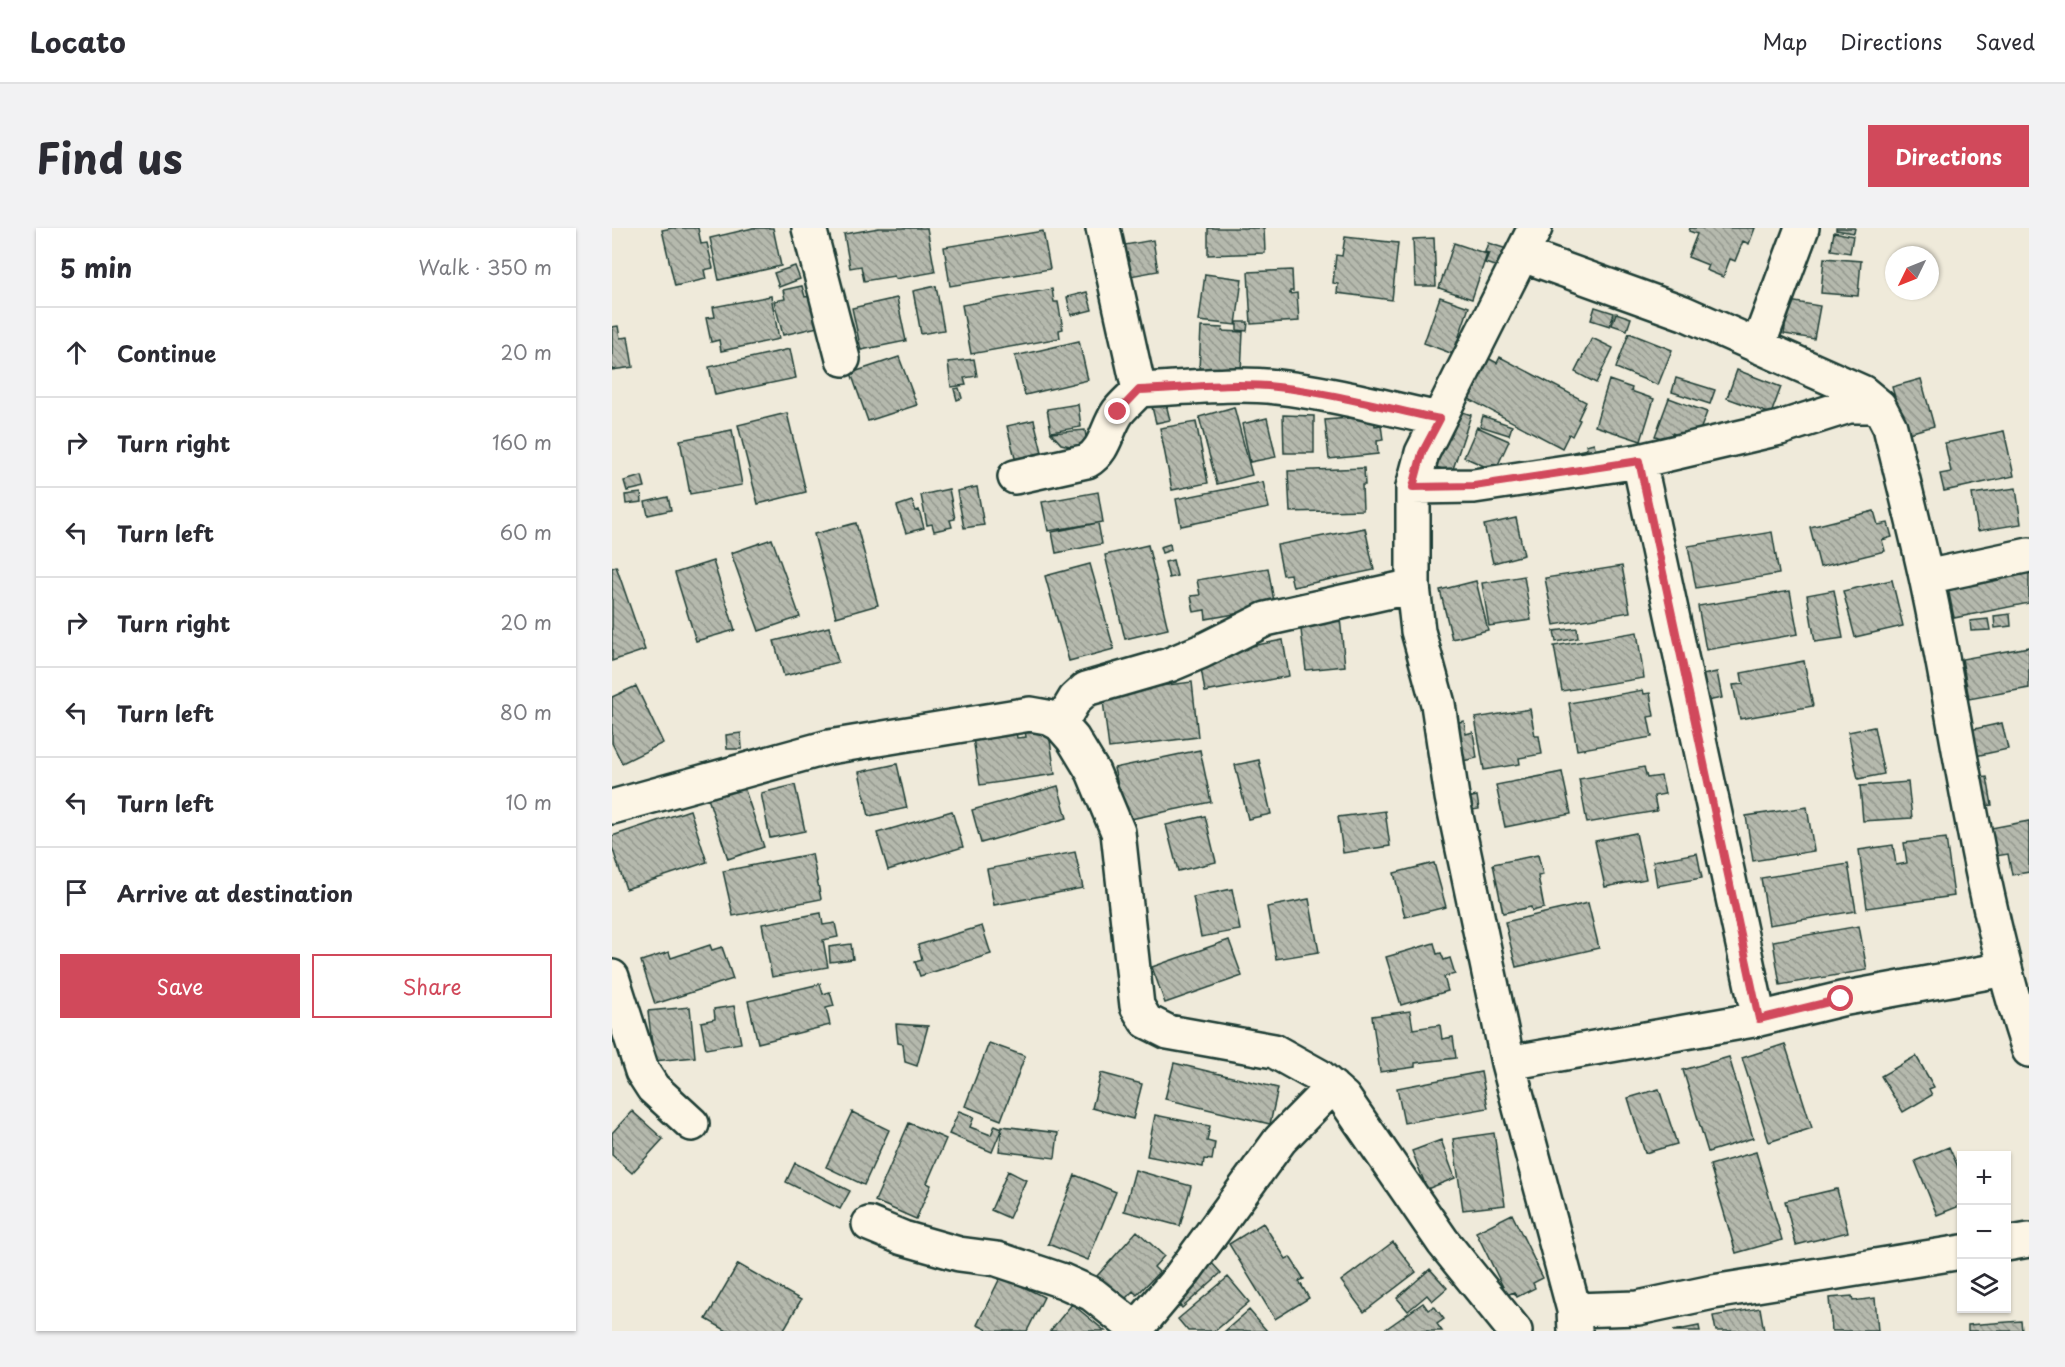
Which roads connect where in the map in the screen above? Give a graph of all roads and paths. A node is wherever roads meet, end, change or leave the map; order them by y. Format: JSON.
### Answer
{"nodes":[{"id":1,"x":809,"y":228,"type":"edge"},
{"id":2,"x":1103,"y":228,"type":"edge"},
{"id":3,"x":1802,"y":228,"type":"edge"},
{"id":4,"x":1529,"y":241,"type":"edge"},
{"id":5,"x":1758,"y":346,"type":"junction"},
{"id":6,"x":843,"y":359,"type":"dead end"},
{"id":7,"x":1139,"y":390,"type":"junction"},
{"id":8,"x":1879,"y":406,"type":"junction"},
{"id":9,"x":1440,"y":419,"type":"junction"},
{"id":10,"x":1639,"y":461,"type":"junction"},
{"id":11,"x":1015,"y":477,"type":"dead end"},
{"id":12,"x":1413,"y":487,"type":"junction"},
{"id":13,"x":2029,"y":555,"type":"edge"},
{"id":14,"x":1926,"y":577,"type":"junction"},
{"id":15,"x":1413,"y":586,"type":"junction"},
{"id":16,"x":1059,"y":724,"type":"junction"},
{"id":17,"x":612,"y":807,"type":"edge"},
{"id":18,"x":2005,"y":969,"type":"junction"},
{"id":19,"x":612,"y":977,"type":"edge"},
{"id":20,"x":1759,"y":1019,"type":"junction"},
{"id":21,"x":2029,"y":1050,"type":"edge"},
{"id":22,"x":1508,"y":1062,"type":"junction"},
{"id":23,"x":1332,"y":1087,"type":"junction"},
{"id":24,"x":692,"y":1124,"type":"dead end"},
{"id":25,"x":869,"y":1224,"type":"dead end"},
{"id":26,"x":2029,"y":1240,"type":"edge"},
{"id":27,"x":2011,"y":1243,"type":"edge"},
{"id":28,"x":1957,"y":1253,"type":"edge"},
{"id":29,"x":1575,"y":1320,"type":"edge"},
{"id":30,"x":1515,"y":1331,"type":"edge"}],
"edges":[{"from":1,"to":6,"type":"street"},
{"from":2,"to":7,"type":"street"},
{"from":3,"to":5,"type":"street"},
{"from":4,"to":5,"type":"street"},
{"from":4,"to":9,"type":"street"},
{"from":5,"to":8,"type":"street"},
{"from":7,"to":9,"type":"street"},
{"from":7,"to":11,"type":"street"},
{"from":8,"to":10,"type":"street"},
{"from":8,"to":14,"type":"street"},
{"from":9,"to":12,"type":"street"},
{"from":10,"to":12,"type":"street"},
{"from":10,"to":20,"type":"street"},
{"from":12,"to":15,"type":"street"},
{"from":13,"to":14,"type":"street"},
{"from":14,"to":18,"type":"street"},
{"from":15,"to":16,"type":"street"},
{"from":15,"to":22,"type":"street"},
{"from":16,"to":17,"type":"street"},
{"from":16,"to":23,"type":"street"},
{"from":18,"to":20,"type":"street"},
{"from":18,"to":21,"type":"street"},
{"from":19,"to":24,"type":"street"},
{"from":20,"to":22,"type":"street"},
{"from":22,"to":29,"type":"street"},
{"from":23,"to":25,"type":"street"},
{"from":23,"to":30,"type":"street"},
{"from":26,"to":27,"type":"street"},
{"from":28,"to":29,"type":"street"}]}
